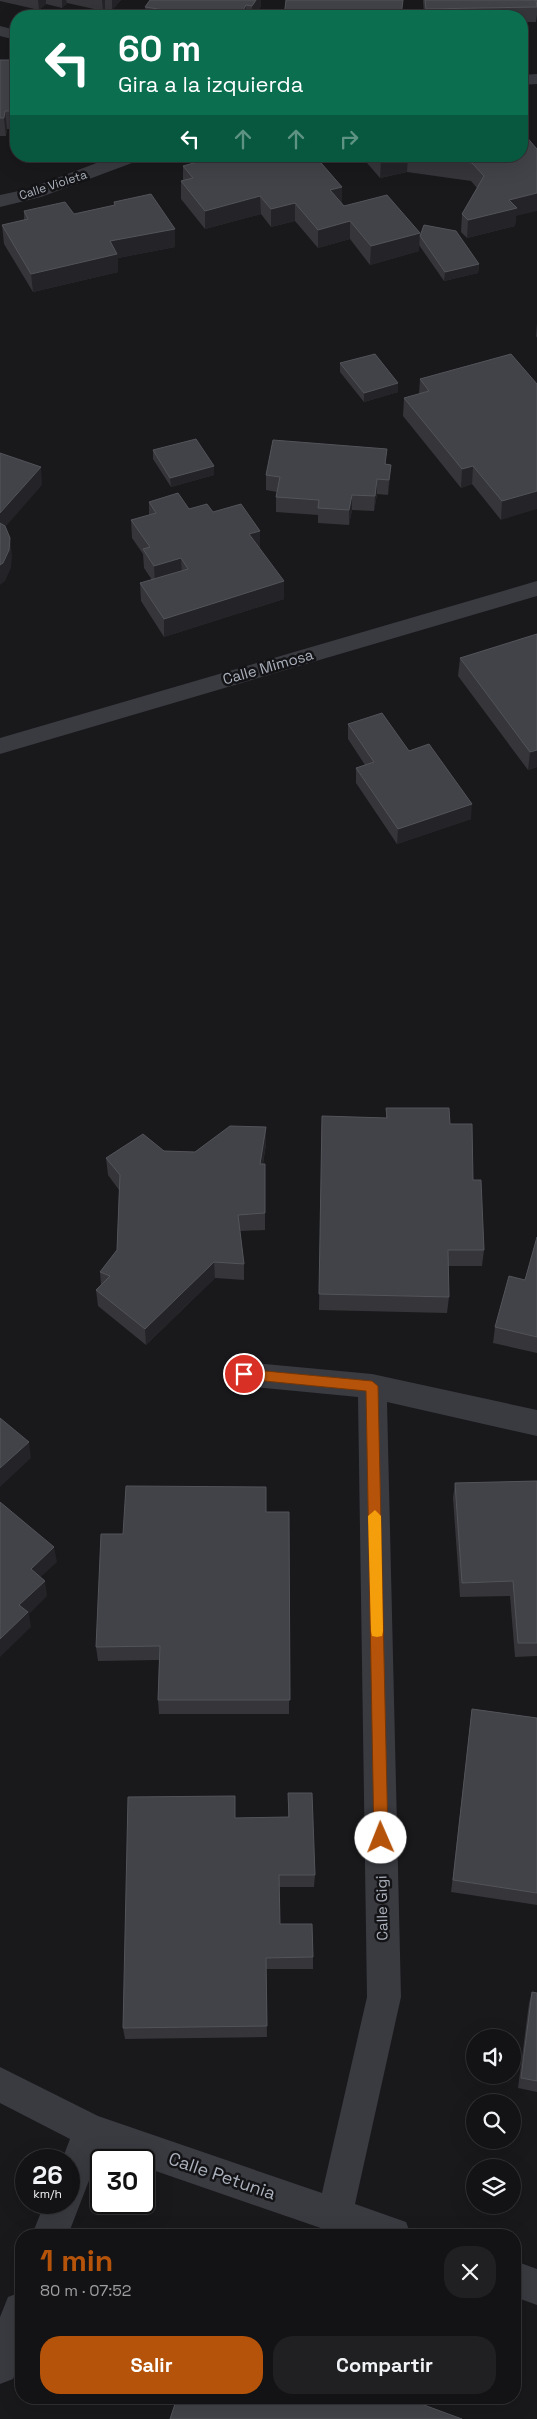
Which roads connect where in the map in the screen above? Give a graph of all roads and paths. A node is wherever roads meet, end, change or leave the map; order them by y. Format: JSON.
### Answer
{"nodes":[{"id":1,"x":118,"y":162,"type":"edge"},
{"id":2,"x":0,"y":201,"type":"edge"},
{"id":3,"x":537,"y":588,"type":"edge"},
{"id":4,"x":0,"y":746,"type":"edge"},
{"id":5,"x":244,"y":1374,"type":"dead end"},
{"id":6,"x":372,"y":1386,"type":"junction"},
{"id":7,"x":537,"y":1423,"type":"edge"},
{"id":8,"x":0,"y":2084,"type":"edge"},
{"id":9,"x":91,"y":2131,"type":"junction"},
{"id":10,"x":80,"y":2159,"type":"edge"},
{"id":11,"x":58,"y":2214,"type":"edge"},
{"id":12,"x":335,"y":2214,"type":"junction"},
{"id":13,"x":52,"y":2229,"type":"edge"},
{"id":14,"x":376,"y":2229,"type":"edge"},
{"id":15,"x":521,"y":2281,"type":"edge"},
{"id":16,"x":537,"y":2287,"type":"edge"},
{"id":17,"x":15,"y":2326,"type":"edge"},
{"id":18,"x":0,"y":2366,"type":"edge"}],
"edges":[{"from":1,"to":2,"type":"street","name":"Calle Violeta"},
{"from":3,"to":4,"type":"street","name":"Calle Mimosa"},
{"from":5,"to":6,"type":"street"},
{"from":6,"to":7,"type":"street"},
{"from":6,"to":12,"type":"street","name":"Calle Gigi"},
{"from":8,"to":9,"type":"street","name":"Calle Petunia"},
{"from":9,"to":10,"type":"street"},
{"from":9,"to":12,"type":"street","name":"Calle Petunia"},
{"from":11,"to":13,"type":"street"},
{"from":12,"to":14,"type":"street","name":"Calle Petunia"},
{"from":15,"to":16,"type":"street"},
{"from":17,"to":18,"type":"street"}]}
